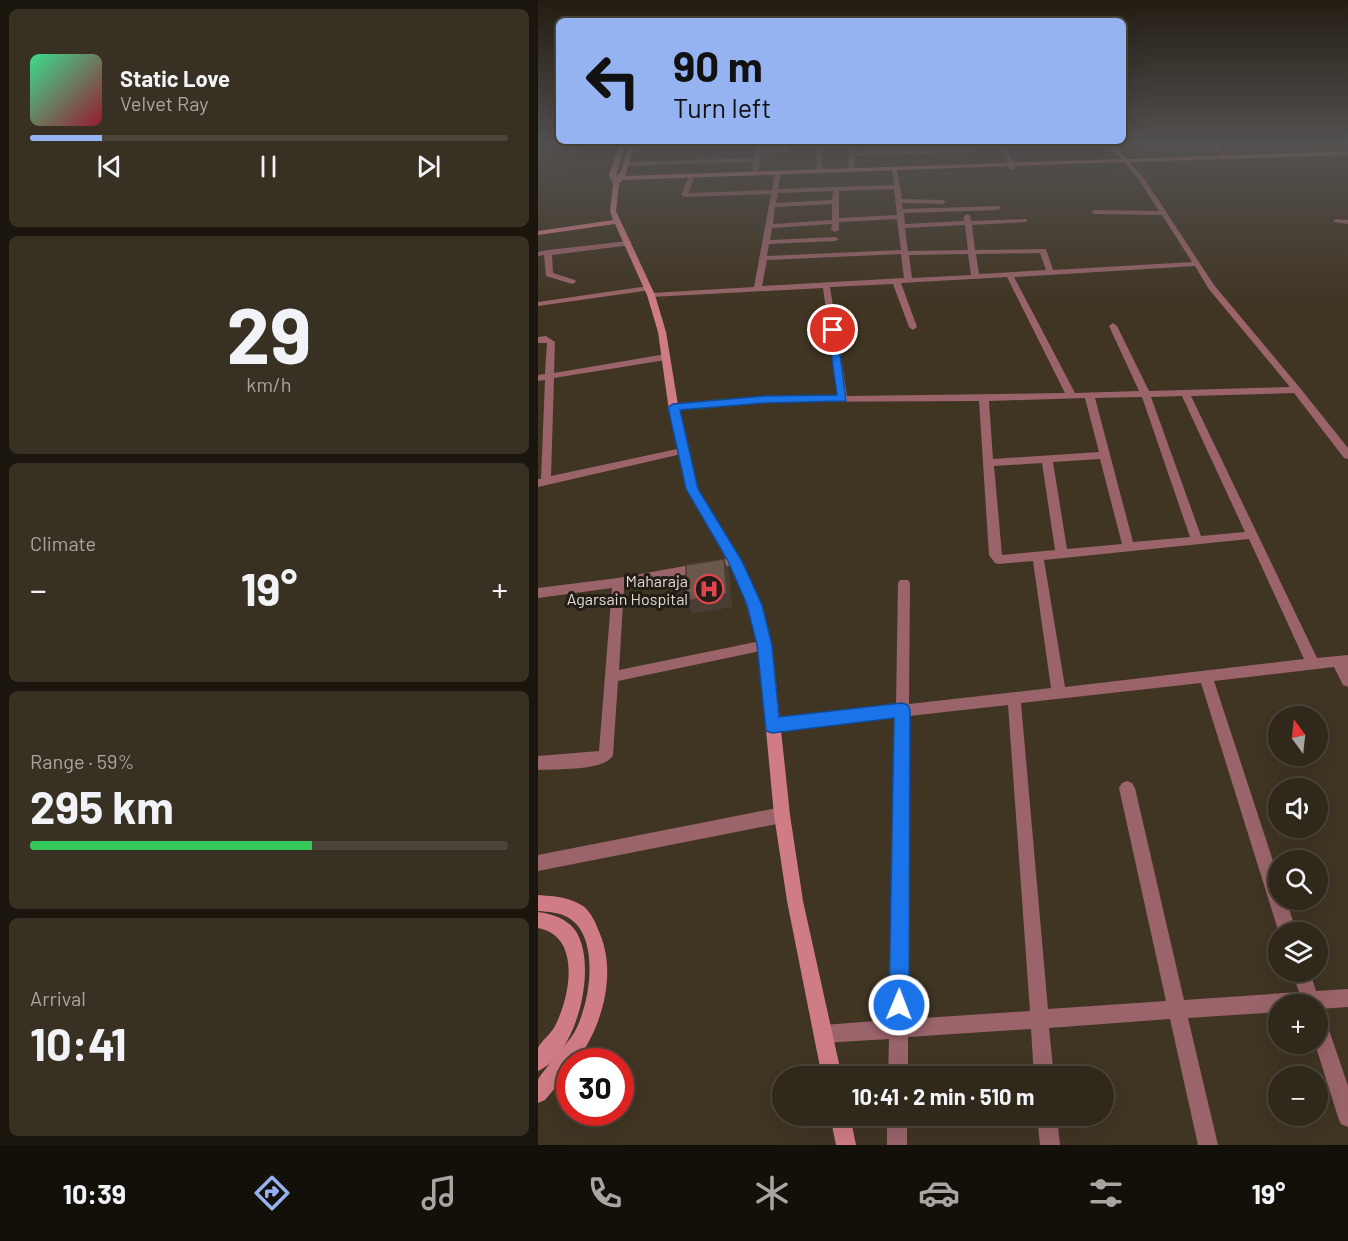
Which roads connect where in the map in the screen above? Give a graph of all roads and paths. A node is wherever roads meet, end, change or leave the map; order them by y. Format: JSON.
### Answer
{"nodes":[{"id":1,"x":615,"y":196,"type":"edge"},
{"id":2,"x":773,"y":196,"type":"edge"},
{"id":3,"x":836,"y":196,"type":"edge"},
{"id":4,"x":898,"y":196,"type":"edge"},
{"id":5,"x":1152,"y":196,"type":"edge"},
{"id":6,"x":899,"y":201,"type":"junction"},
{"id":7,"x":836,"y":202,"type":"junction"},
{"id":8,"x":772,"y":205,"type":"junction"},
{"id":9,"x":964,"y":206,"type":"junction"},
{"id":10,"x":998,"y":208,"type":"dead end"},
{"id":11,"x":1094,"y":212,"type":"dead end"},
{"id":12,"x":1164,"y":213,"type":"junction"},
{"id":13,"x":900,"y":214,"type":"junction"},
{"id":14,"x":1025,"y":220,"type":"dead end"},
{"id":15,"x":618,"y":221,"type":"junction"},
{"id":16,"x":836,"y":221,"type":"junction"},
{"id":17,"x":1336,"y":221,"type":"dead end"},
{"id":18,"x":1348,"y":222,"type":"edge"},
{"id":19,"x":968,"y":223,"type":"junction"},
{"id":20,"x":769,"y":226,"type":"junction"},
{"id":21,"x":902,"y":226,"type":"junction"},
{"id":22,"x":538,"y":233,"type":"edge"},
{"id":23,"x":835,"y":239,"type":"junction"},
{"id":24,"x":766,"y":242,"type":"junction"},
{"id":25,"x":628,"y":243,"type":"junction"},
{"id":26,"x":548,"y":252,"type":"junction"},
{"id":27,"x":972,"y":252,"type":"junction"},
{"id":28,"x":905,"y":253,"type":"junction"},
{"id":29,"x":538,"y":254,"type":"edge"},
{"id":30,"x":835,"y":255,"type":"junction"},
{"id":31,"x":763,"y":258,"type":"junction"},
{"id":32,"x":1198,"y":264,"type":"junction"},
{"id":33,"x":1050,"y":272,"type":"junction"},
{"id":34,"x":1009,"y":274,"type":"junction"},
{"id":35,"x":975,"y":276,"type":"junction"},
{"id":36,"x":896,"y":280,"type":"junction"},
{"id":37,"x":908,"y":280,"type":"junction"},
{"id":38,"x":572,"y":282,"type":"dead end"},
{"id":39,"x":826,"y":284,"type":"junction"},
{"id":40,"x":758,"y":288,"type":"junction"},
{"id":41,"x":650,"y":291,"type":"junction"},
{"id":42,"x":538,"y":304,"type":"edge"},
{"id":43,"x":1113,"y":326,"type":"dead end"},
{"id":44,"x":913,"y":327,"type":"dead end"},
{"id":45,"x":538,"y":340,"type":"edge"},
{"id":46,"x":666,"y":357,"type":"junction"},
{"id":47,"x":550,"y":376,"type":"junction"},
{"id":48,"x":538,"y":378,"type":"edge"},
{"id":49,"x":1297,"y":390,"type":"junction"},
{"id":50,"x":1146,"y":394,"type":"junction"},
{"id":51,"x":1186,"y":394,"type":"junction"},
{"id":52,"x":1071,"y":395,"type":"junction"},
{"id":53,"x":1089,"y":395,"type":"junction"},
{"id":54,"x":843,"y":398,"type":"junction"},
{"id":55,"x":984,"y":398,"type":"junction"},
{"id":56,"x":673,"y":407,"type":"junction"},
{"id":57,"x":549,"y":425,"type":"junction"},
{"id":58,"x":538,"y":427,"type":"edge"},
{"id":59,"x":682,"y":451,"type":"junction"},
{"id":60,"x":1105,"y":455,"type":"junction"},
{"id":61,"x":1348,"y":456,"type":"edge"},
{"id":62,"x":1047,"y":459,"type":"junction"},
{"id":63,"x":990,"y":463,"type":"junction"},
{"id":64,"x":542,"y":482,"type":"edge"},
{"id":65,"x":1252,"y":535,"type":"junction"},
{"id":66,"x":1197,"y":541,"type":"junction"},
{"id":67,"x":1129,"y":548,"type":"junction"},
{"id":68,"x":1062,"y":555,"type":"junction"},
{"id":69,"x":1038,"y":557,"type":"junction"},
{"id":70,"x":735,"y":561,"type":"junction"},
{"id":71,"x":618,"y":583,"type":"junction"},
{"id":72,"x":904,"y":583,"type":"dead end"},
{"id":73,"x":538,"y":593,"type":"edge"},
{"id":74,"x":764,"y":645,"type":"junction"},
{"id":75,"x":1343,"y":661,"type":"edge"},
{"id":76,"x":1313,"y":664,"type":"junction"},
{"id":77,"x":612,"y":677,"type":"junction"},
{"id":78,"x":1206,"y":677,"type":"junction"},
{"id":79,"x":1348,"y":681,"type":"edge"},
{"id":80,"x":1059,"y":693,"type":"junction"},
{"id":81,"x":1014,"y":698,"type":"junction"},
{"id":82,"x":902,"y":710,"type":"junction"},
{"id":83,"x":772,"y":726,"type":"junction"},
{"id":84,"x":538,"y":763,"type":"edge"},
{"id":85,"x":1127,"y":788,"type":"dead end"},
{"id":86,"x":782,"y":814,"type":"junction"},
{"id":87,"x":538,"y":863,"type":"edge"},
{"id":88,"x":538,"y":903,"type":"edge"},
{"id":89,"x":538,"y":920,"type":"edge"},
{"id":90,"x":1284,"y":922,"type":"edge"},
{"id":91,"x":1348,"y":998,"type":"edge"},
{"id":92,"x":1328,"y":1001,"type":"edge"},
{"id":93,"x":1268,"y":1005,"type":"edge"},
{"id":94,"x":1178,"y":1010,"type":"junction"},
{"id":95,"x":1040,"y":1018,"type":"junction"},
{"id":96,"x":899,"y":1028,"type":"junction"},
{"id":97,"x":823,"y":1034,"type":"junction"},
{"id":98,"x":1327,"y":1054,"type":"edge"},
{"id":99,"x":538,"y":1062,"type":"edge"},
{"id":100,"x":830,"y":1066,"type":"edge"},
{"id":101,"x":898,"y":1066,"type":"edge"},
{"id":102,"x":1043,"y":1066,"type":"edge"},
{"id":103,"x":538,"y":1093,"type":"edge"},
{"id":104,"x":1348,"y":1117,"type":"edge"},
{"id":105,"x":842,"y":1126,"type":"edge"},
{"id":106,"x":897,"y":1126,"type":"edge"},
{"id":107,"x":1048,"y":1126,"type":"edge"},
{"id":108,"x":846,"y":1145,"type":"edge"},
{"id":109,"x":897,"y":1145,"type":"edge"},
{"id":110,"x":1050,"y":1145,"type":"edge"},
{"id":111,"x":1208,"y":1145,"type":"edge"}],
"edges":[{"from":1,"to":15,"type":"street"},
{"from":2,"to":8,"type":"street"},
{"from":3,"to":7,"type":"street"},
{"from":4,"to":6,"type":"street"},
{"from":5,"to":12,"type":"street"},
{"from":6,"to":9,"type":"street"},
{"from":6,"to":13,"type":"street"},
{"from":7,"to":8,"type":"street"},
{"from":7,"to":16,"type":"street"},
{"from":8,"to":20,"type":"street"},
{"from":9,"to":10,"type":"street"},
{"from":9,"to":13,"type":"street"},
{"from":9,"to":19,"type":"street"},
{"from":11,"to":12,"type":"street"},
{"from":12,"to":32,"type":"street"},
{"from":13,"to":16,"type":"street"},
{"from":13,"to":21,"type":"street"},
{"from":14,"to":19,"type":"street"},
{"from":15,"to":22,"type":"street"},
{"from":15,"to":25,"type":"street"},
{"from":16,"to":20,"type":"street"},
{"from":16,"to":23,"type":"street"},
{"from":17,"to":18,"type":"street"},
{"from":19,"to":21,"type":"street"},
{"from":19,"to":27,"type":"street"},
{"from":20,"to":24,"type":"street"},
{"from":21,"to":28,"type":"street"},
{"from":23,"to":24,"type":"street"},
{"from":23,"to":30,"type":"street"},
{"from":24,"to":31,"type":"street"},
{"from":25,"to":26,"type":"street"},
{"from":25,"to":41,"type":"street"},
{"from":26,"to":29,"type":"street"},
{"from":26,"to":38,"type":"street"},
{"from":27,"to":28,"type":"street"},
{"from":27,"to":33,"type":"street"},
{"from":27,"to":35,"type":"street"},
{"from":28,"to":30,"type":"street"},
{"from":28,"to":37,"type":"street"},
{"from":30,"to":31,"type":"street"},
{"from":31,"to":40,"type":"street"},
{"from":32,"to":33,"type":"street"},
{"from":32,"to":49,"type":"street"},
{"from":33,"to":34,"type":"street"},
{"from":34,"to":35,"type":"street"},
{"from":34,"to":52,"type":"street"},
{"from":35,"to":37,"type":"street"},
{"from":36,"to":37,"type":"street"},
{"from":36,"to":39,"type":"street"},
{"from":36,"to":44,"type":"street"},
{"from":39,"to":40,"type":"street"},
{"from":39,"to":54,"type":"street"},
{"from":40,"to":41,"type":"street"},
{"from":41,"to":42,"type":"street"},
{"from":41,"to":46,"type":"street"},
{"from":43,"to":50,"type":"street"},
{"from":45,"to":47,"type":"street"},
{"from":46,"to":47,"type":"street"},
{"from":46,"to":56,"type":"street"},
{"from":47,"to":48,"type":"street"},
{"from":47,"to":57,"type":"street"},
{"from":49,"to":51,"type":"street"},
{"from":49,"to":61,"type":"street"},
{"from":50,"to":51,"type":"street"},
{"from":50,"to":53,"type":"street"},
{"from":50,"to":66,"type":"street"},
{"from":51,"to":65,"type":"street"},
{"from":52,"to":53,"type":"street"},
{"from":52,"to":55,"type":"street"},
{"from":53,"to":60,"type":"street"},
{"from":54,"to":55,"type":"street"},
{"from":54,"to":56,"type":"street"},
{"from":55,"to":63,"type":"street"},
{"from":56,"to":59,"type":"street"},
{"from":57,"to":58,"type":"street"},
{"from":57,"to":64,"type":"street"},
{"from":59,"to":64,"type":"street"},
{"from":59,"to":70,"type":"street"},
{"from":60,"to":62,"type":"street"},
{"from":60,"to":67,"type":"street"},
{"from":62,"to":63,"type":"street"},
{"from":62,"to":68,"type":"street"},
{"from":63,"to":69,"type":"street"},
{"from":65,"to":66,"type":"street"},
{"from":65,"to":76,"type":"street"},
{"from":66,"to":67,"type":"street"},
{"from":67,"to":68,"type":"street"},
{"from":68,"to":69,"type":"street"},
{"from":69,"to":80,"type":"street"},
{"from":70,"to":71,"type":"street"},
{"from":70,"to":74,"type":"street"},
{"from":71,"to":73,"type":"street"},
{"from":71,"to":77,"type":"street"},
{"from":72,"to":82,"type":"street"},
{"from":74,"to":77,"type":"street"},
{"from":74,"to":83,"type":"street"},
{"from":75,"to":76,"type":"street"},
{"from":75,"to":79,"type":"street"},
{"from":76,"to":78,"type":"street"},
{"from":77,"to":84,"type":"street"},
{"from":78,"to":80,"type":"street"},
{"from":78,"to":90,"type":"street"},
{"from":80,"to":81,"type":"street"},
{"from":81,"to":82,"type":"street"},
{"from":81,"to":95,"type":"street"},
{"from":82,"to":83,"type":"street"},
{"from":82,"to":96,"type":"street"},
{"from":83,"to":86,"type":"street"},
{"from":85,"to":94,"type":"street"},
{"from":86,"to":87,"type":"street"},
{"from":86,"to":97,"type":"street"},
{"from":88,"to":103,"type":"street"},
{"from":89,"to":99,"type":"street"},
{"from":91,"to":92,"type":"street"},
{"from":93,"to":94,"type":"street"},
{"from":94,"to":95,"type":"street"},
{"from":94,"to":111,"type":"street"},
{"from":95,"to":96,"type":"street"},
{"from":95,"to":102,"type":"street"},
{"from":96,"to":97,"type":"street"},
{"from":96,"to":101,"type":"street"},
{"from":97,"to":100,"type":"street"},
{"from":98,"to":104,"type":"street"},
{"from":105,"to":108,"type":"street"},
{"from":106,"to":109,"type":"street"},
{"from":107,"to":110,"type":"street"}]}
